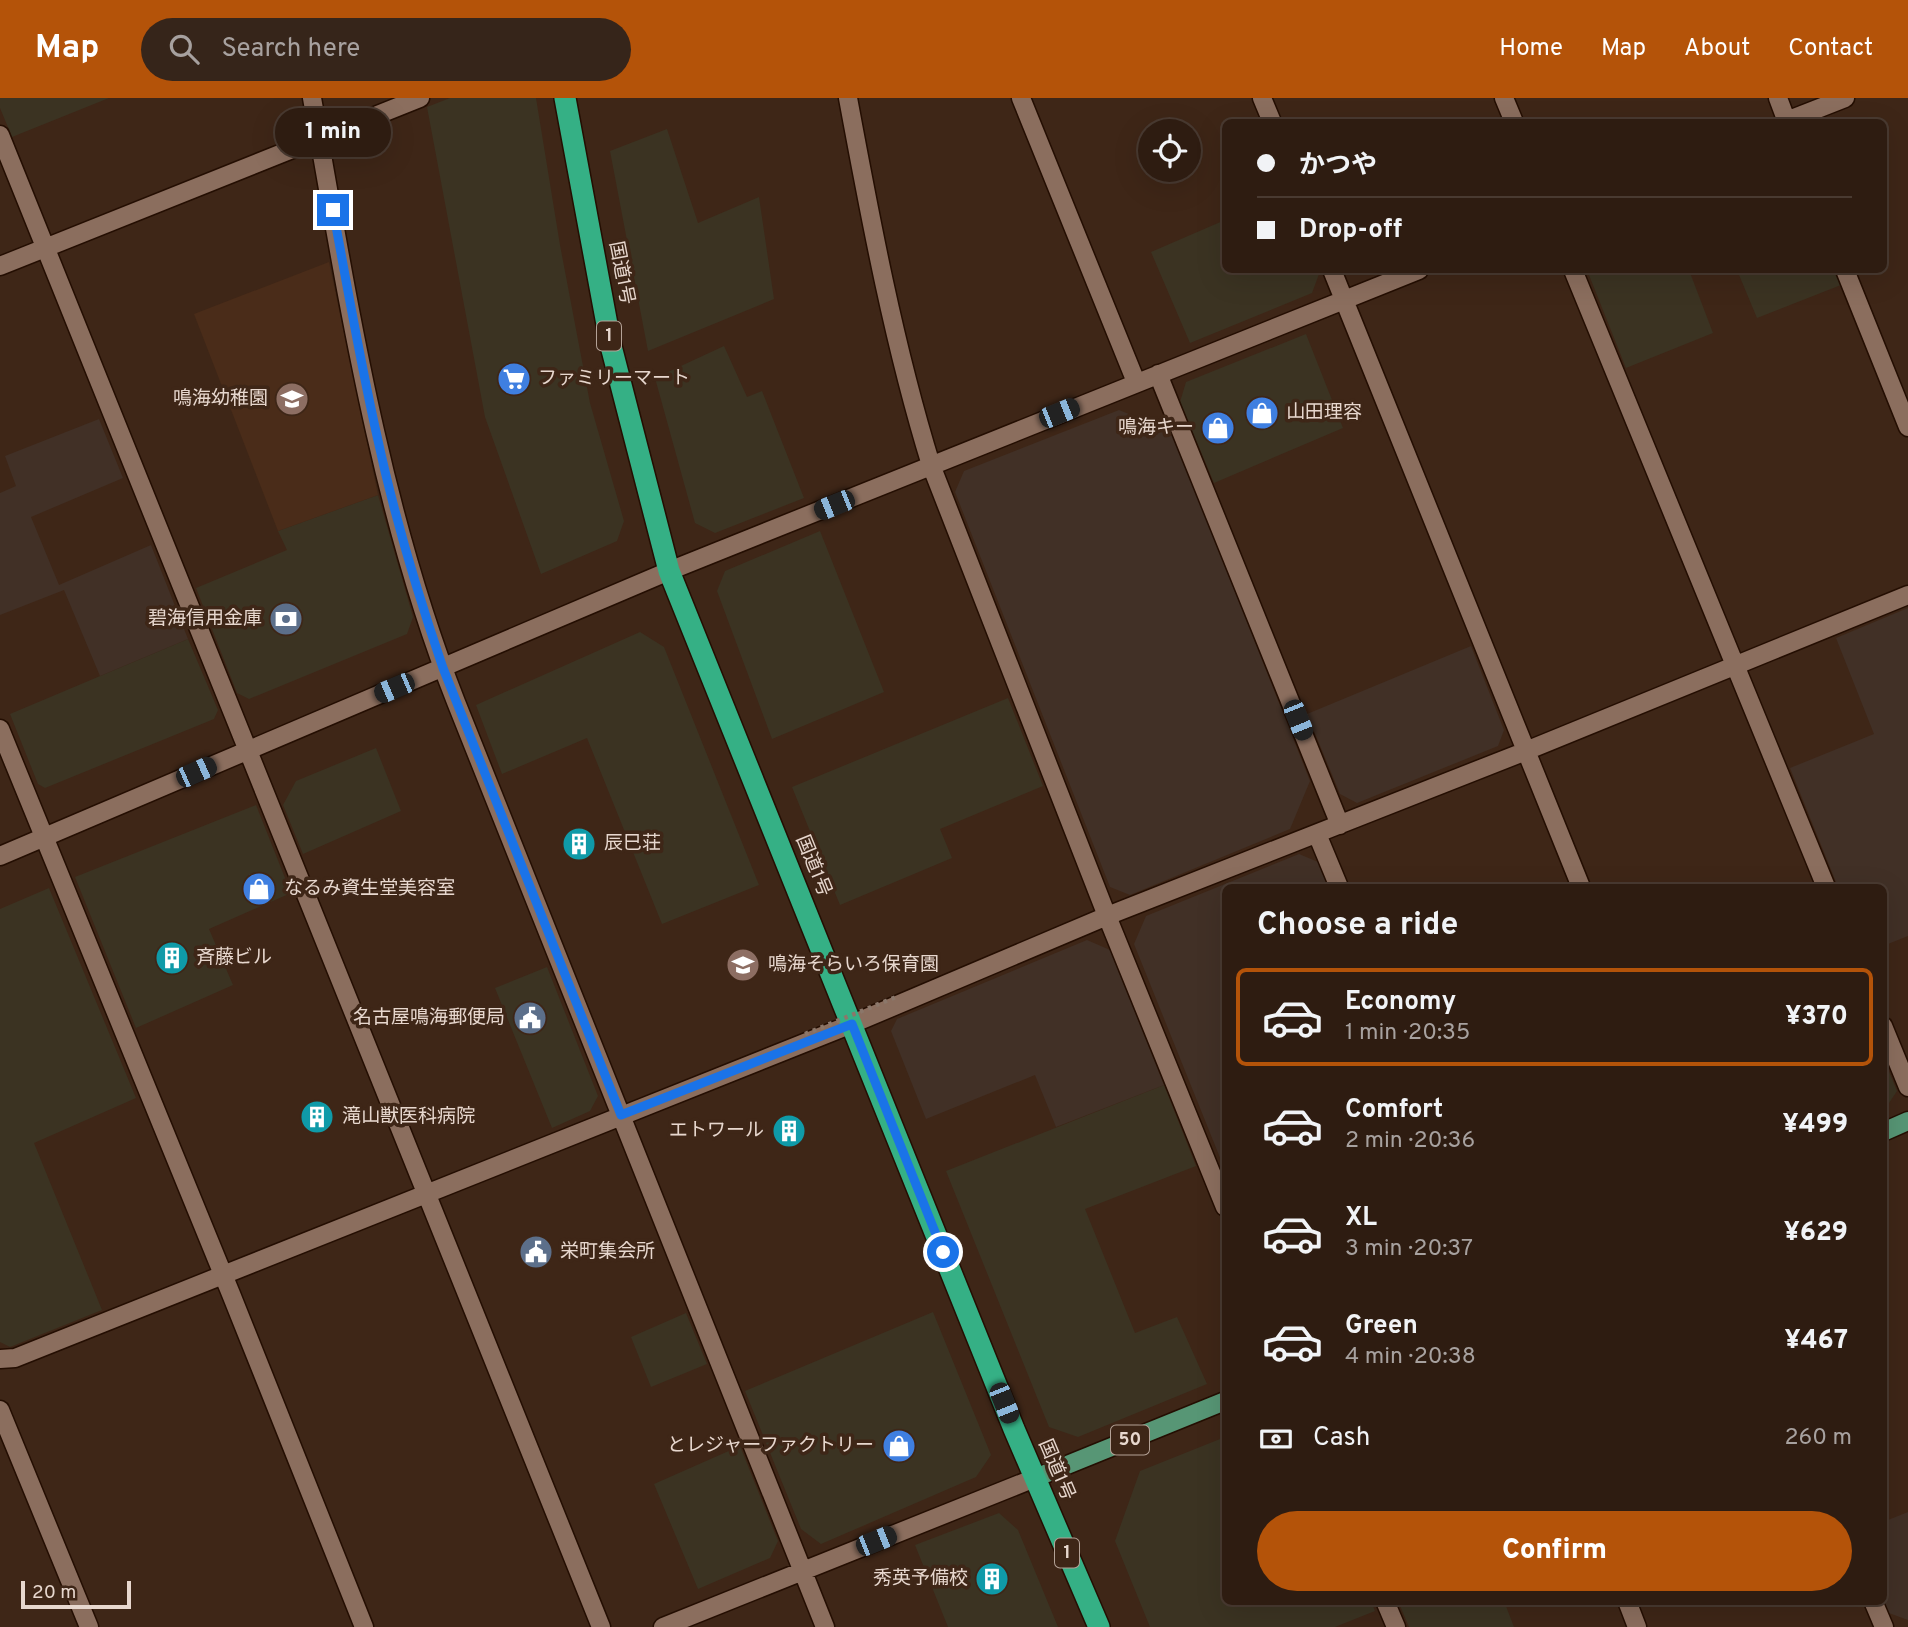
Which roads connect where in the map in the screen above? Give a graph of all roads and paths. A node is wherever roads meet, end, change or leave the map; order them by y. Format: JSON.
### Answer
{"nodes":[{"id":1,"x":312,"y":98,"type":"edge"},
{"id":2,"x":420,"y":98,"type":"edge"},
{"id":3,"x":565,"y":98,"type":"edge"},
{"id":4,"x":848,"y":98,"type":"edge"},
{"id":5,"x":1021,"y":98,"type":"edge"},
{"id":6,"x":1262,"y":98,"type":"edge"},
{"id":7,"x":1504,"y":98,"type":"edge"},
{"id":8,"x":1778,"y":98,"type":"edge"},
{"id":9,"x":1845,"y":98,"type":"edge"},
{"id":10,"x":1271,"y":119,"type":"edge"},
{"id":11,"x":1513,"y":119,"type":"edge"},
{"id":12,"x":1785,"y":119,"type":"edge"},
{"id":13,"x":1793,"y":119,"type":"edge"},
{"id":14,"x":0,"y":135,"type":"edge"},
{"id":15,"x":320,"y":138,"type":"junction"},
{"id":16,"x":45,"y":247,"type":"junction"},
{"id":17,"x":0,"y":265,"type":"edge"},
{"id":18,"x":1333,"y":273,"type":"edge"},
{"id":19,"x":1412,"y":273,"type":"edge"},
{"id":20,"x":1574,"y":273,"type":"edge"},
{"id":21,"x":1846,"y":273,"type":"edge"},
{"id":22,"x":1344,"y":301,"type":"junction"},
{"id":23,"x":1158,"y":374,"type":"junction"},
{"id":24,"x":1136,"y":382,"type":"junction"},
{"id":25,"x":1908,"y":427,"type":"edge"},
{"id":26,"x":932,"y":465,"type":"junction"},
{"id":27,"x":669,"y":571,"type":"junction"},
{"id":28,"x":1908,"y":595,"type":"edge"},
{"id":29,"x":1734,"y":666,"type":"junction"},
{"id":30,"x":443,"y":668,"type":"junction"},
{"id":31,"x":0,"y":729,"type":"edge"},
{"id":32,"x":247,"y":749,"type":"junction"},
{"id":33,"x":1526,"y":751,"type":"junction"},
{"id":34,"x":1340,"y":825,"type":"junction"},
{"id":35,"x":1318,"y":834,"type":"junction"},
{"id":36,"x":44,"y":839,"type":"junction"},
{"id":37,"x":0,"y":856,"type":"edge"},
{"id":38,"x":1338,"y":884,"type":"edge"},
{"id":39,"x":1580,"y":884,"type":"edge"},
{"id":40,"x":1825,"y":884,"type":"edge"},
{"id":41,"x":1107,"y":916,"type":"junction"},
{"id":42,"x":896,"y":997,"type":"dead end"},
{"id":43,"x":852,"y":1024,"type":"junction"},
{"id":44,"x":805,"y":1034,"type":"dead end"},
{"id":45,"x":1887,"y":1036,"type":"edge"},
{"id":46,"x":1908,"y":1087,"type":"edge"},
{"id":47,"x":621,"y":1115,"type":"junction"},
{"id":48,"x":1908,"y":1121,"type":"edge"},
{"id":49,"x":1887,"y":1130,"type":"edge"},
{"id":50,"x":425,"y":1193,"type":"junction"},
{"id":51,"x":1222,"y":1200,"type":"edge"},
{"id":52,"x":223,"y":1275,"type":"junction"},
{"id":53,"x":0,"y":1359,"type":"edge"},
{"id":54,"x":1222,"y":1402,"type":"edge"},
{"id":55,"x":0,"y":1410,"type":"edge"},
{"id":56,"x":1035,"y":1478,"type":"junction"},
{"id":57,"x":802,"y":1570,"type":"junction"},
{"id":58,"x":1387,"y":1605,"type":"edge"},
{"id":59,"x":1629,"y":1605,"type":"edge"},
{"id":60,"x":1875,"y":1605,"type":"edge"},
{"id":61,"x":89,"y":1627,"type":"edge"},
{"id":62,"x":364,"y":1627,"type":"edge"},
{"id":63,"x":601,"y":1627,"type":"edge"},
{"id":64,"x":663,"y":1627,"type":"edge"},
{"id":65,"x":825,"y":1627,"type":"edge"},
{"id":66,"x":1099,"y":1627,"type":"edge"},
{"id":67,"x":1396,"y":1627,"type":"edge"},
{"id":68,"x":1637,"y":1627,"type":"edge"},
{"id":69,"x":1884,"y":1627,"type":"edge"}],
"edges":[{"from":1,"to":15,"type":"street"},
{"from":2,"to":15,"type":"street"},
{"from":3,"to":27,"type":"highway","name":"国道1号","number":"1"},
{"from":4,"to":26,"type":"street"},
{"from":5,"to":24,"type":"street"},
{"from":6,"to":10,"type":"street"},
{"from":7,"to":11,"type":"street"},
{"from":8,"to":12,"type":"street"},
{"from":9,"to":13,"type":"street"},
{"from":14,"to":16,"type":"street"},
{"from":15,"to":16,"type":"street"},
{"from":15,"to":30,"type":"street"},
{"from":16,"to":17,"type":"street"},
{"from":16,"to":32,"type":"street"},
{"from":18,"to":22,"type":"street"},
{"from":19,"to":22,"type":"street"},
{"from":20,"to":29,"type":"street"},
{"from":21,"to":25,"type":"street"},
{"from":22,"to":23,"type":"street"},
{"from":22,"to":33,"type":"street"},
{"from":23,"to":24,"type":"street"},
{"from":23,"to":34,"type":"street"},
{"from":24,"to":26,"type":"street"},
{"from":26,"to":27,"type":"street"},
{"from":26,"to":41,"type":"street"},
{"from":27,"to":30,"type":"street"},
{"from":27,"to":43,"type":"highway","name":"国道1号","number":"1"},
{"from":28,"to":29,"type":"street"},
{"from":29,"to":33,"type":"street"},
{"from":29,"to":40,"type":"street"},
{"from":30,"to":32,"type":"street"},
{"from":30,"to":47,"type":"street"},
{"from":31,"to":36,"type":"street"},
{"from":32,"to":36,"type":"street"},
{"from":32,"to":50,"type":"street"},
{"from":33,"to":34,"type":"street"},
{"from":33,"to":39,"type":"street"},
{"from":34,"to":35,"type":"street"},
{"from":35,"to":38,"type":"street"},
{"from":35,"to":41,"type":"street"},
{"from":36,"to":37,"type":"street"},
{"from":36,"to":52,"type":"street"},
{"from":41,"to":43,"type":"street"},
{"from":41,"to":51,"type":"street"},
{"from":42,"to":44,"type":"path","bridge":true},
{"from":43,"to":47,"type":"street"},
{"from":43,"to":56,"type":"highway","name":"国道1号","number":"1"},
{"from":45,"to":46,"type":"street"},
{"from":47,"to":50,"type":"street"},
{"from":47,"to":57,"type":"street"},
{"from":48,"to":49,"type":"main road"},
{"from":50,"to":52,"type":"street"},
{"from":50,"to":63,"type":"street"},
{"from":52,"to":53,"type":"street"},
{"from":52,"to":62,"type":"street"},
{"from":54,"to":56,"type":"main road","number":"50"},
{"from":55,"to":61,"type":"street"},
{"from":56,"to":57,"type":"street"},
{"from":56,"to":66,"type":"highway","name":"国道1号","number":"1"},
{"from":57,"to":64,"type":"street"},
{"from":57,"to":65,"type":"street"},
{"from":58,"to":67,"type":"street"},
{"from":59,"to":68,"type":"street"},
{"from":60,"to":69,"type":"street"}]}
